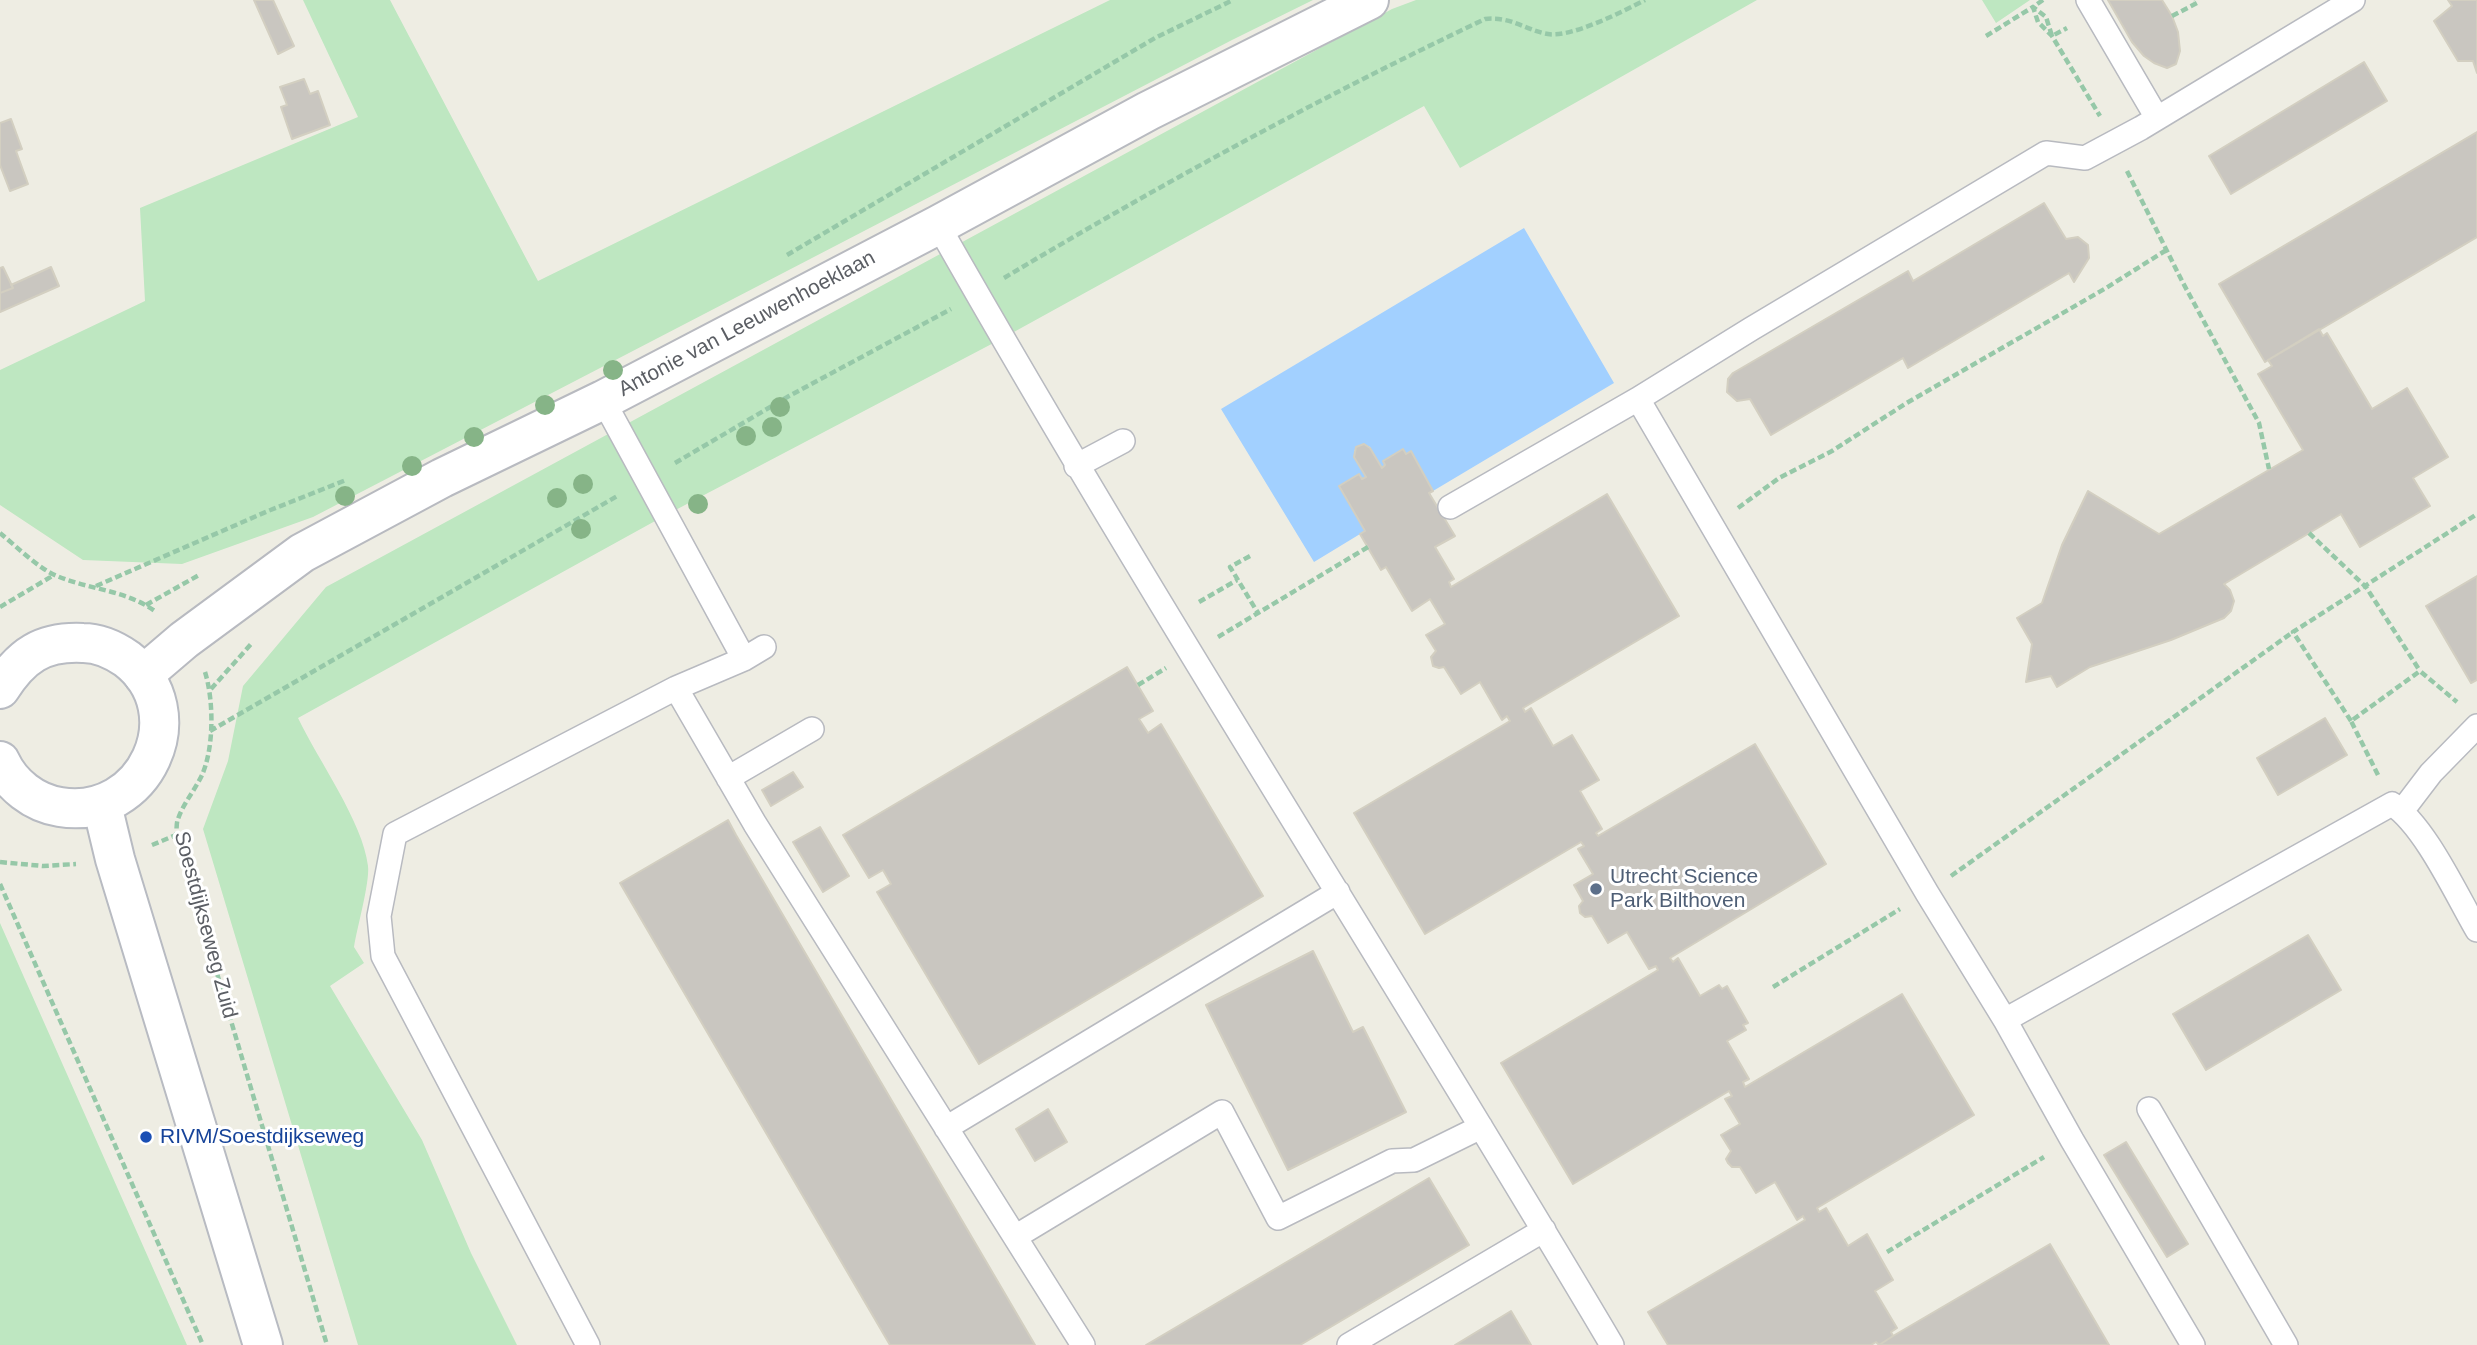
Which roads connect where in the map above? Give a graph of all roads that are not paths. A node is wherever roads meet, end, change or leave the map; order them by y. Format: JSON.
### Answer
{"nodes":[{"id":1,"x":1369,"y":0,"type":"edge"},
{"id":2,"x":2088,"y":0,"type":"edge"},
{"id":3,"x":2353,"y":0,"type":"edge"},
{"id":4,"x":2157,"y":118,"type":"junction"},
{"id":5,"x":937,"y":225,"type":"junction"},
{"id":6,"x":1639,"y":399,"type":"junction"},
{"id":7,"x":603,"y":400,"type":"junction"},
{"id":8,"x":1123,"y":441,"type":"dead end"},
{"id":9,"x":1076,"y":466,"type":"junction"},
{"id":10,"x":1450,"y":507,"type":"dead end"},
{"id":11,"x":5,"y":669,"type":"edge"},
{"id":12,"x":143,"y":675,"type":"junction"},
{"id":13,"x":676,"y":688,"type":"junction"},
{"id":14,"x":2477,"y":726,"type":"edge"},
{"id":15,"x":812,"y":729,"type":"dead end"},
{"id":16,"x":0,"y":761,"type":"edge"},
{"id":17,"x":728,"y":778,"type":"junction"},
{"id":18,"x":102,"y":806,"type":"junction"},
{"id":19,"x":2397,"y":807,"type":"junction"},
{"id":20,"x":1338,"y":892,"type":"junction"},
{"id":21,"x":2477,"y":930,"type":"edge"},
{"id":22,"x":2005,"y":1020,"type":"junction"},
{"id":23,"x":2149,"y":1109,"type":"dead end"},
{"id":24,"x":1481,"y":1127,"type":"junction"},
{"id":25,"x":946,"y":1128,"type":"junction"},
{"id":26,"x":1544,"y":1230,"type":"junction"},
{"id":27,"x":1014,"y":1237,"type":"junction"},
{"id":28,"x":263,"y":1345,"type":"edge"},
{"id":29,"x":588,"y":1345,"type":"edge"},
{"id":30,"x":1083,"y":1345,"type":"edge"},
{"id":31,"x":1349,"y":1345,"type":"edge"},
{"id":32,"x":1612,"y":1345,"type":"edge"},
{"id":33,"x":2193,"y":1345,"type":"edge"},
{"id":34,"x":2286,"y":1345,"type":"edge"}],
"edges":[{"from":1,"to":5,"type":"street","name":"Antonie van Leeuwenhoeklaan"},
{"from":2,"to":4,"type":"lane"},
{"from":3,"to":4,"type":"lane"},
{"from":4,"to":6,"type":"lane"},
{"from":5,"to":7,"type":"street","name":"Antonie van Leeuwenhoeklaan"},
{"from":5,"to":9,"type":"lane"},
{"from":6,"to":10,"type":"lane"},
{"from":6,"to":22,"type":"lane"},
{"from":7,"to":12,"type":"street","name":"Antonie van Leeuwenhoeklaan"},
{"from":7,"to":13,"type":"lane"},
{"from":8,"to":9,"type":"lane"},
{"from":9,"to":20,"type":"lane"},
{"from":11,"to":12,"type":"street"},
{"from":12,"to":18,"type":"street"},
{"from":13,"to":17,"type":"lane"},
{"from":13,"to":29,"type":"lane"},
{"from":14,"to":19,"type":"lane"},
{"from":15,"to":17,"type":"lane"},
{"from":16,"to":18,"type":"street"},
{"from":17,"to":25,"type":"lane"},
{"from":18,"to":28,"type":"street"},
{"from":19,"to":21,"type":"lane"},
{"from":19,"to":22,"type":"lane"},
{"from":20,"to":24,"type":"lane"},
{"from":20,"to":25,"type":"lane"},
{"from":22,"to":33,"type":"lane"},
{"from":23,"to":34,"type":"lane"},
{"from":24,"to":26,"type":"lane"},
{"from":24,"to":27,"type":"lane"},
{"from":25,"to":27,"type":"lane"},
{"from":26,"to":31,"type":"lane"},
{"from":26,"to":32,"type":"lane"},
{"from":27,"to":30,"type":"lane"}]}
